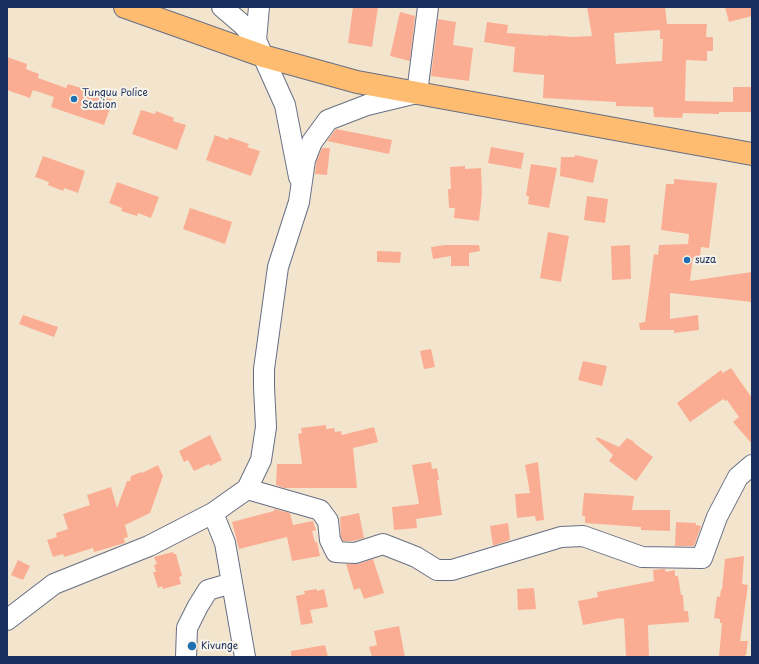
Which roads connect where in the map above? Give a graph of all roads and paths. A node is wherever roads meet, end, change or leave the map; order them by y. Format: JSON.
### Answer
{"nodes":[{"id":1,"x":125,"y":7,"type":"edge"},
{"id":2,"x":222,"y":7,"type":"edge"},
{"id":3,"x":259,"y":7,"type":"edge"},
{"id":4,"x":428,"y":7,"type":"edge"},
{"id":5,"x":260,"y":48,"type":"junction"},
{"id":6,"x":417,"y":93,"type":"junction"},
{"id":7,"x":752,"y":154,"type":"edge"},
{"id":8,"x":299,"y":202,"type":"junction"},
{"id":9,"x":752,"y":465,"type":"edge"},
{"id":10,"x":247,"y":489,"type":"junction"},
{"id":11,"x":213,"y":513,"type":"junction"},
{"id":12,"x":232,"y":583,"type":"junction"},
{"id":13,"x":7,"y":620,"type":"edge"},
{"id":14,"x":186,"y":657,"type":"edge"},
{"id":15,"x":245,"y":657,"type":"edge"}],
"edges":[{"from":1,"to":5,"type":"main road"},
{"from":2,"to":5,"type":"street"},
{"from":3,"to":5,"type":"street"},
{"from":4,"to":6,"type":"street"},
{"from":5,"to":6,"type":"main road"},
{"from":5,"to":8,"type":"street"},
{"from":6,"to":7,"type":"main road"},
{"from":6,"to":8,"type":"street"},
{"from":8,"to":10,"type":"street"},
{"from":9,"to":10,"type":"street"},
{"from":10,"to":11,"type":"street"},
{"from":11,"to":12,"type":"street"},
{"from":11,"to":13,"type":"street"},
{"from":12,"to":14,"type":"street"},
{"from":12,"to":15,"type":"street"}]}
